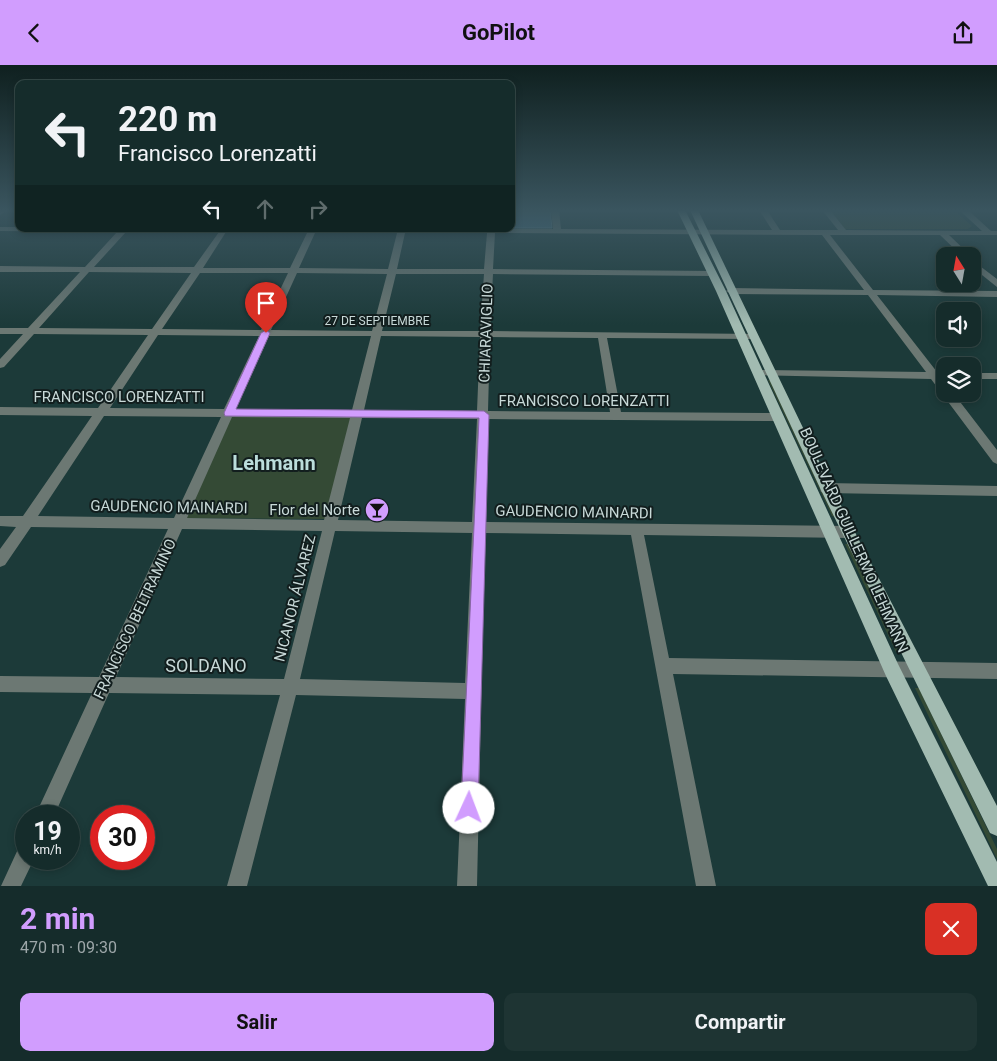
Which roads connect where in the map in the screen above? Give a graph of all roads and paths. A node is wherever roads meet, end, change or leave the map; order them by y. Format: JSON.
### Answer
{"nodes":[{"id":1,"x":107,"y":248,"type":"edge"},
{"id":2,"x":212,"y":248,"type":"edge"},
{"id":3,"x":304,"y":248,"type":"edge"},
{"id":4,"x":398,"y":248,"type":"edge"},
{"id":5,"x":490,"y":248,"type":"edge"},
{"id":6,"x":701,"y":248,"type":"edge"},
{"id":7,"x":711,"y":248,"type":"edge"},
{"id":8,"x":836,"y":248,"type":"edge"},
{"id":9,"x":0,"y":269,"type":"edge"},
{"id":10,"x":88,"y":269,"type":"junction"},
{"id":11,"x":198,"y":270,"type":"junction"},
{"id":12,"x":981,"y":270,"type":"edge"},
{"id":13,"x":294,"y":271,"type":"junction"},
{"id":14,"x":392,"y":271,"type":"junction"},
{"id":15,"x":489,"y":272,"type":"junction"},
{"id":16,"x":713,"y":273,"type":"junction"},
{"id":17,"x":997,"y":284,"type":"edge"},
{"id":18,"x":732,"y":291,"type":"junction"},
{"id":19,"x":871,"y":292,"type":"junction"},
{"id":20,"x":997,"y":294,"type":"edge"},
{"id":21,"x":0,"y":331,"type":"edge"},
{"id":22,"x":31,"y":332,"type":"junction"},
{"id":23,"x":155,"y":332,"type":"junction"},
{"id":24,"x":266,"y":333,"type":"junction"},
{"id":25,"x":377,"y":334,"type":"junction"},
{"id":26,"x":485,"y":334,"type":"junction"},
{"id":27,"x":602,"y":335,"type":"junction"},
{"id":28,"x":741,"y":336,"type":"junction"},
{"id":29,"x":753,"y":336,"type":"junction"},
{"id":30,"x":0,"y":365,"type":"edge"},
{"id":31,"x":936,"y":371,"type":"edge"},
{"id":32,"x":758,"y":373,"type":"junction"},
{"id":33,"x":771,"y":374,"type":"junction"},
{"id":34,"x":936,"y":376,"type":"edge"},
{"id":35,"x":981,"y":376,"type":"edge"},
{"id":36,"x":997,"y":376,"type":"edge"},
{"id":37,"x":954,"y":402,"type":"edge"},
{"id":38,"x":0,"y":411,"type":"edge"},
{"id":39,"x":100,"y":412,"type":"junction"},
{"id":40,"x":229,"y":413,"type":"junction"},
{"id":41,"x":357,"y":414,"type":"junction"},
{"id":42,"x":484,"y":415,"type":"junction"},
{"id":43,"x":616,"y":416,"type":"junction"},
{"id":44,"x":777,"y":417,"type":"junction"},
{"id":45,"x":997,"y":459,"type":"edge"},
{"id":46,"x":826,"y":488,"type":"junction"},
{"id":47,"x":997,"y":491,"type":"edge"},
{"id":48,"x":0,"y":521,"type":"edge"},
{"id":49,"x":27,"y":522,"type":"junction"},
{"id":50,"x":179,"y":524,"type":"junction"},
{"id":51,"x":330,"y":525,"type":"junction"},
{"id":52,"x":479,"y":527,"type":"junction"},
{"id":53,"x":636,"y":528,"type":"junction"},
{"id":54,"x":829,"y":532,"type":"junction"},
{"id":55,"x":848,"y":532,"type":"junction"},
{"id":56,"x":0,"y":561,"type":"edge"},
{"id":57,"x":663,"y":666,"type":"junction"},
{"id":58,"x":892,"y":670,"type":"junction"},
{"id":59,"x":917,"y":671,"type":"junction"},
{"id":60,"x":997,"y":671,"type":"edge"},
{"id":61,"x":0,"y":684,"type":"edge"},
{"id":62,"x":105,"y":686,"type":"junction"},
{"id":63,"x":290,"y":687,"type":"junction"},
{"id":64,"x":473,"y":691,"type":"junction"},
{"id":65,"x":49,"y":805,"type":"edge"},
{"id":66,"x":997,"y":825,"type":"edge"},
{"id":67,"x":18,"y":870,"type":"edge"},
{"id":68,"x":997,"y":883,"type":"edge"},
{"id":69,"x":11,"y":886,"type":"edge"},
{"id":70,"x":237,"y":886,"type":"edge"},
{"id":71,"x":467,"y":886,"type":"edge"},
{"id":72,"x":706,"y":886,"type":"edge"}],
"edges":[{"from":1,"to":10,"type":"street"},
{"from":2,"to":11,"type":"street"},
{"from":3,"to":13,"type":"street","name":"FRANCISCO BELTRAMINO"},
{"from":4,"to":14,"type":"street","name":"NICANOR ÁLVAREZ"},
{"from":5,"to":15,"type":"street","name":"CHIARAVIGLIO"},
{"from":6,"to":16,"type":"main road","name":"BOULEVARD GUILLERMO LEHMANN"},
{"from":7,"to":18,"type":"main road","name":"BOULEVARD GUILLERMO LEHMANN"},
{"from":8,"to":19,"type":"street"},
{"from":9,"to":10,"type":"street"},
{"from":10,"to":11,"type":"street"},
{"from":10,"to":22,"type":"street"},
{"from":11,"to":13,"type":"street"},
{"from":11,"to":23,"type":"street"},
{"from":12,"to":17,"type":"street"},
{"from":13,"to":14,"type":"street"},
{"from":13,"to":24,"type":"street","name":"FRANCISCO BELTRAMINO"},
{"from":14,"to":15,"type":"street"},
{"from":14,"to":25,"type":"street","name":"NICANOR ÁLVAREZ"},
{"from":15,"to":16,"type":"street"},
{"from":15,"to":26,"type":"street","name":"CHIARAVIGLIO"},
{"from":16,"to":28,"type":"main road","name":"BOULEVARD GUILLERMO LEHMANN"},
{"from":18,"to":19,"type":"street"},
{"from":18,"to":29,"type":"main road","name":"BOULEVARD GUILLERMO LEHMANN"},
{"from":19,"to":20,"type":"street"},
{"from":19,"to":31,"type":"street"},
{"from":21,"to":22,"type":"street","name":"27 DE SEPTIEMBRE"},
{"from":22,"to":23,"type":"street","name":"27 DE SEPTIEMBRE"},
{"from":22,"to":30,"type":"street"},
{"from":23,"to":24,"type":"street","name":"27 DE SEPTIEMBRE"},
{"from":23,"to":39,"type":"street"},
{"from":24,"to":25,"type":"street","name":"27 DE SEPTIEMBRE"},
{"from":24,"to":40,"type":"street","name":"FRANCISCO BELTRAMINO"},
{"from":25,"to":26,"type":"street","name":"27 DE SEPTIEMBRE"},
{"from":25,"to":41,"type":"street","name":"NICANOR ÁLVAREZ"},
{"from":26,"to":27,"type":"street","name":"27 DE SEPTIEMBRE"},
{"from":26,"to":42,"type":"street","name":"CHIARAVIGLIO"},
{"from":27,"to":28,"type":"street","name":"27 DE SEPTIEMBRE"},
{"from":27,"to":43,"type":"street"},
{"from":28,"to":29,"type":"street","name":"27 DE SEPTIEMBRE"},
{"from":28,"to":32,"type":"main road","name":"BOULEVARD GUILLERMO LEHMANN"},
{"from":29,"to":33,"type":"main road","name":"BOULEVARD GUILLERMO LEHMANN"},
{"from":32,"to":33,"type":"street"},
{"from":32,"to":44,"type":"main road","name":"BOULEVARD GUILLERMO LEHMANN"},
{"from":33,"to":34,"type":"street"},
{"from":33,"to":46,"type":"main road","name":"BOULEVARD GUILLERMO LEHMANN"},
{"from":35,"to":36,"type":"street"},
{"from":37,"to":45,"type":"street"},
{"from":38,"to":39,"type":"street","name":"FRANCISCO LORENZATTI"},
{"from":39,"to":40,"type":"street","name":"FRANCISCO LORENZATTI"},
{"from":39,"to":49,"type":"street"},
{"from":40,"to":41,"type":"street","name":"FRANCISCO LORENZATTI"},
{"from":40,"to":50,"type":"street","name":"FRANCISCO BELTRAMINO"},
{"from":41,"to":42,"type":"street","name":"FRANCISCO LORENZATTI"},
{"from":41,"to":51,"type":"street","name":"NICANOR ÁLVAREZ"},
{"from":42,"to":43,"type":"street","name":"FRANCISCO LORENZATTI"},
{"from":42,"to":52,"type":"street","name":"CHIARAVIGLIO"},
{"from":43,"to":44,"type":"street","name":"FRANCISCO LORENZATTI"},
{"from":44,"to":54,"type":"main road","name":"BOULEVARD GUILLERMO LEHMANN"},
{"from":46,"to":47,"type":"street"},
{"from":46,"to":55,"type":"main road","name":"BOULEVARD GUILLERMO LEHMANN"},
{"from":48,"to":49,"type":"street","name":"GAUDENCIO MAINARDI"},
{"from":49,"to":50,"type":"street","name":"GAUDENCIO MAINARDI"},
{"from":49,"to":56,"type":"street"},
{"from":50,"to":51,"type":"street","name":"GAUDENCIO MAINARDI"},
{"from":50,"to":62,"type":"street","name":"FRANCISCO BELTRAMINO"},
{"from":51,"to":52,"type":"street","name":"GAUDENCIO MAINARDI"},
{"from":51,"to":63,"type":"street","name":"NICANOR ÁLVAREZ"},
{"from":52,"to":53,"type":"street","name":"GAUDENCIO MAINARDI"},
{"from":52,"to":64,"type":"street","name":"CHIARAVIGLIO"},
{"from":53,"to":54,"type":"street","name":"GAUDENCIO MAINARDI"},
{"from":53,"to":57,"type":"street"},
{"from":54,"to":55,"type":"street","name":"GAUDENCIO MAINARDI"},
{"from":54,"to":58,"type":"main road","name":"BOULEVARD GUILLERMO LEHMANN"},
{"from":55,"to":59,"type":"main road","name":"BOULEVARD GUILLERMO LEHMANN"},
{"from":57,"to":58,"type":"street"},
{"from":57,"to":72,"type":"street"},
{"from":58,"to":59,"type":"street"},
{"from":58,"to":68,"type":"main road","name":"BOULEVARD GUILLERMO LEHMANN"},
{"from":59,"to":60,"type":"street"},
{"from":59,"to":66,"type":"main road","name":"BOULEVARD GUILLERMO LEHMANN"},
{"from":61,"to":62,"type":"street","name":"SOLDANO"},
{"from":62,"to":63,"type":"street","name":"SOLDANO"},
{"from":62,"to":65,"type":"street","name":"FRANCISCO BELTRAMINO"},
{"from":63,"to":64,"type":"street","name":"SOLDANO"},
{"from":63,"to":70,"type":"street","name":"NICANOR ÁLVAREZ"},
{"from":64,"to":71,"type":"street","name":"CHIARAVIGLIO"},
{"from":67,"to":69,"type":"street"}]}
